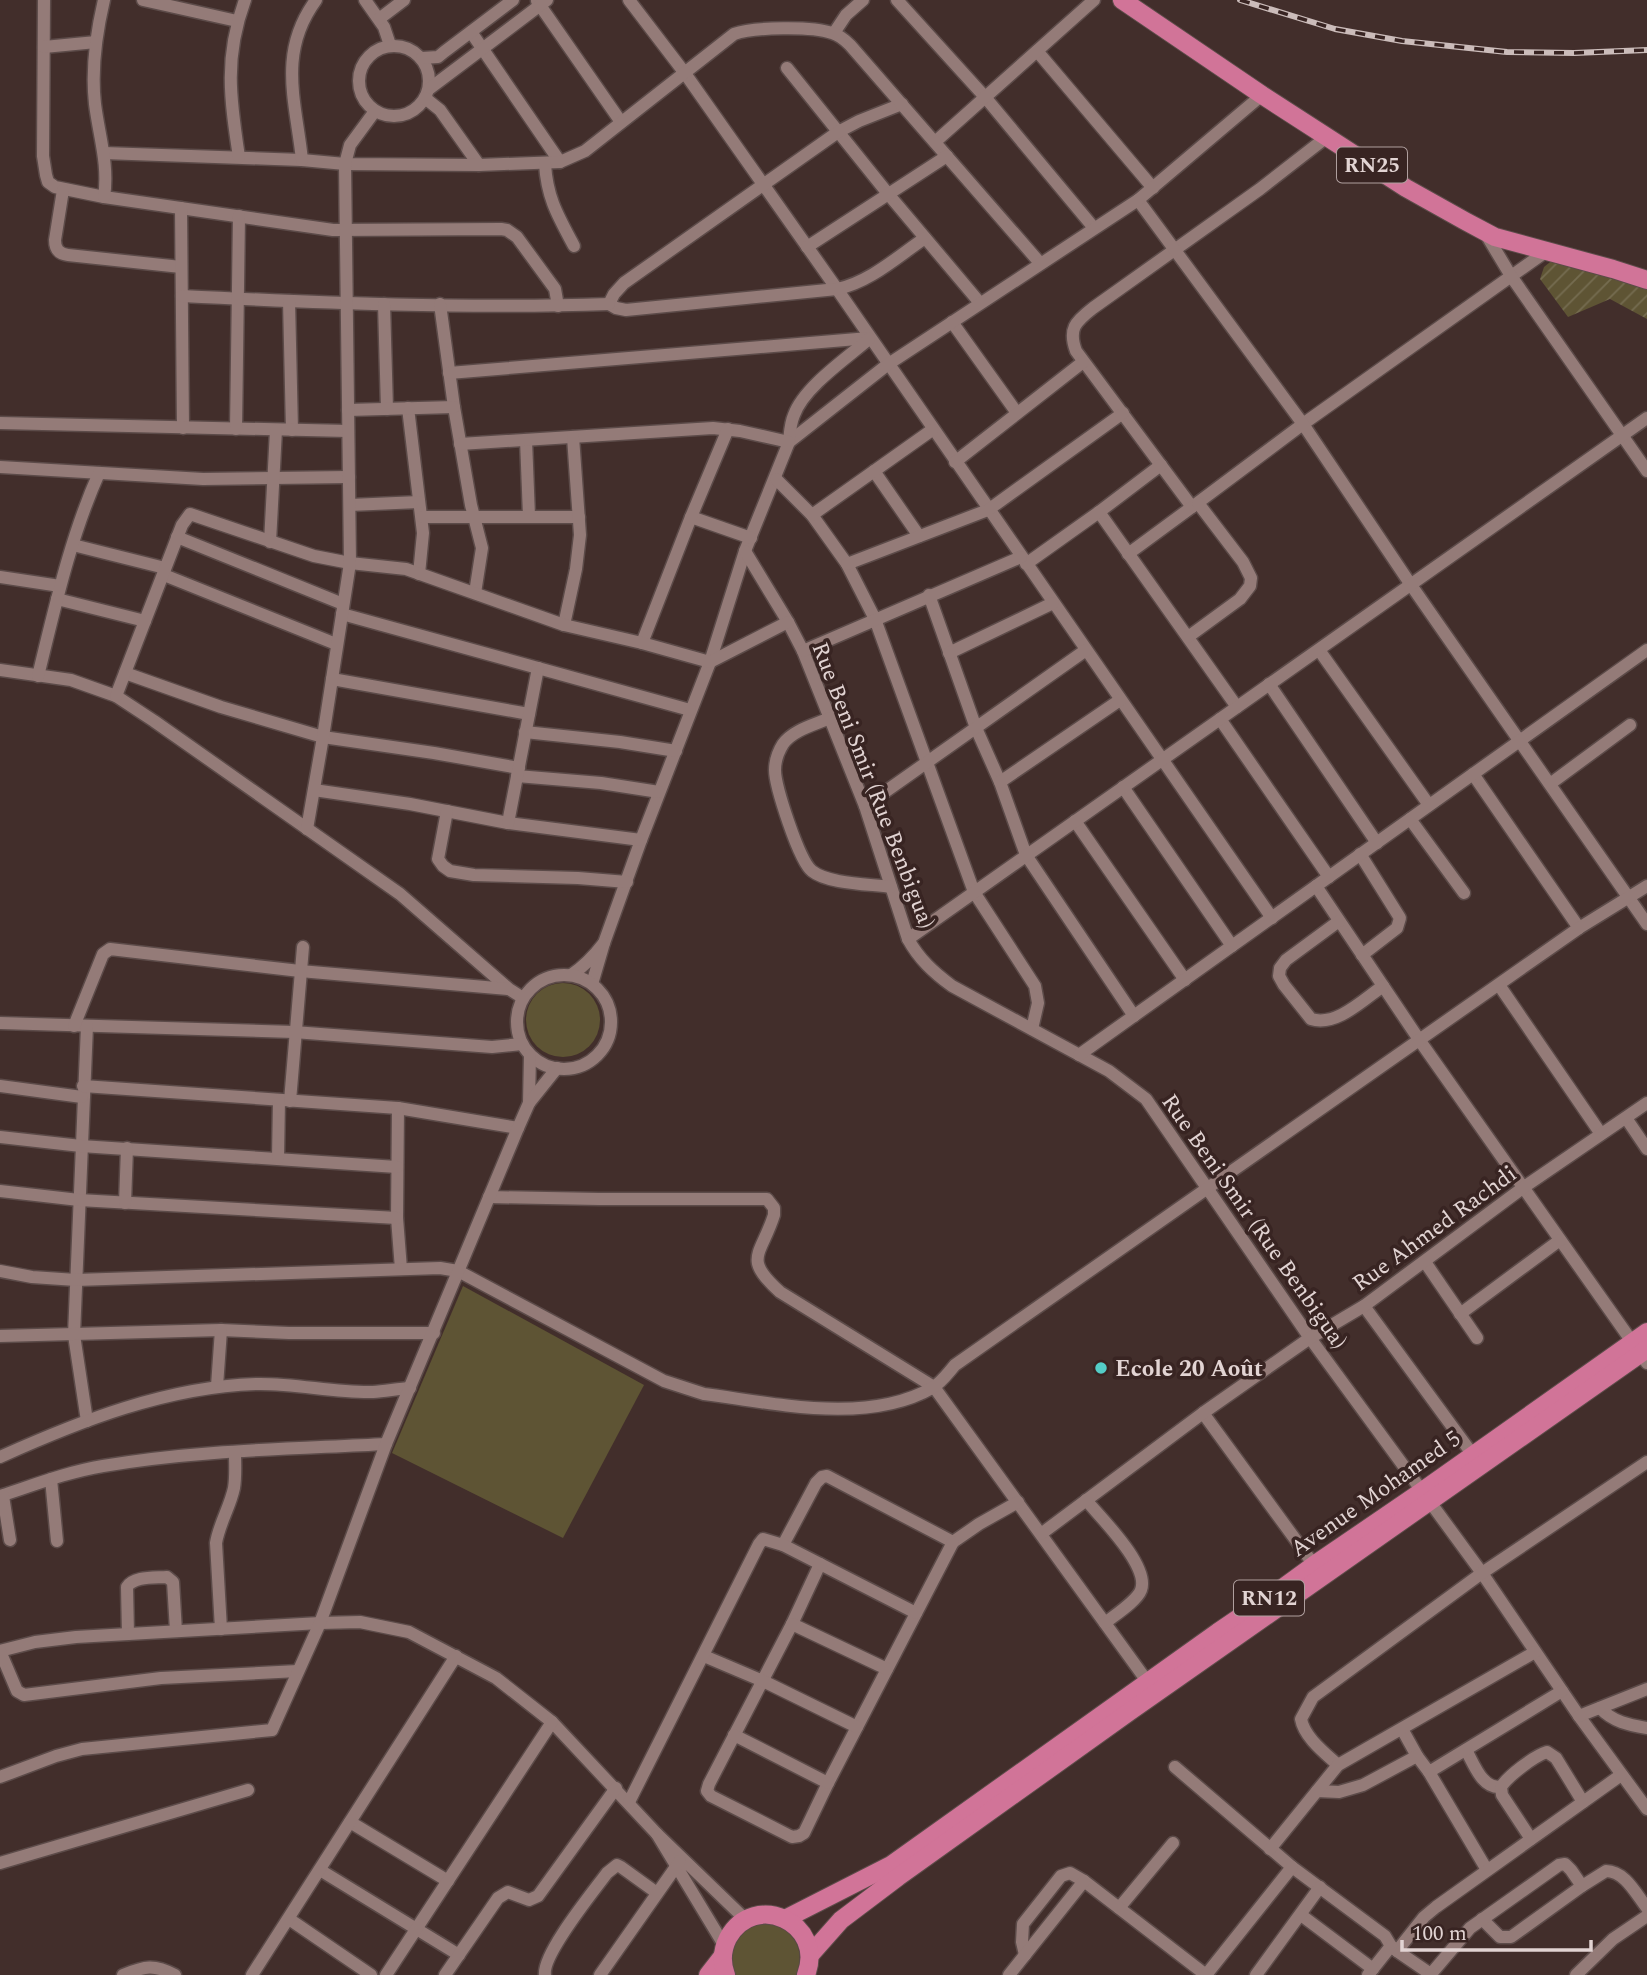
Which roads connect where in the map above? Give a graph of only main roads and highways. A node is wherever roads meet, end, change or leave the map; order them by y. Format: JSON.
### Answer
{"nodes":[{"id":1,"x":1122,"y":0,"type":"edge"},
{"id":2,"x":1647,"y":280,"type":"edge"},
{"id":3,"x":1643,"y":1348,"type":"edge"},
{"id":4,"x":1425,"y":1497,"type":"junction"},
{"id":5,"x":1153,"y":1688,"type":"junction"},
{"id":6,"x":895,"y":1871,"type":"junction"},
{"id":7,"x":785,"y":1919,"type":"junction"},
{"id":8,"x":810,"y":1955,"type":"junction"},
{"id":9,"x":724,"y":1959,"type":"edge"},
{"id":10,"x":708,"y":1975,"type":"edge"},
{"id":11,"x":806,"y":1975,"type":"edge"}],
"edges":[{"from":1,"to":2,"type":"main road","number":"RN25"},
{"from":3,"to":4,"type":"main road","name":"Avenue Mohamed 5","number":"RN12"},
{"from":3,"to":4,"type":"main road","name":"Avenue Mohamed 5","number":"RN12"},
{"from":4,"to":5,"type":"main road","name":"Avenue Mohamed 5","number":"RN12"},
{"from":4,"to":5,"type":"main road","name":"Avenue Mohamed 5","number":"RN12"},
{"from":5,"to":6,"type":"main road","name":"Avenue Mohamed 5","number":"RN12"},
{"from":6,"to":7,"type":"main road","number":"RN12"},
{"from":6,"to":8,"type":"main road","number":"RN12"},
{"from":7,"to":8,"type":"main road"},
{"from":7,"to":9,"type":"main road","number":"RN12"},
{"from":8,"to":11,"type":"main road"},
{"from":9,"to":10,"type":"main road"}]}
